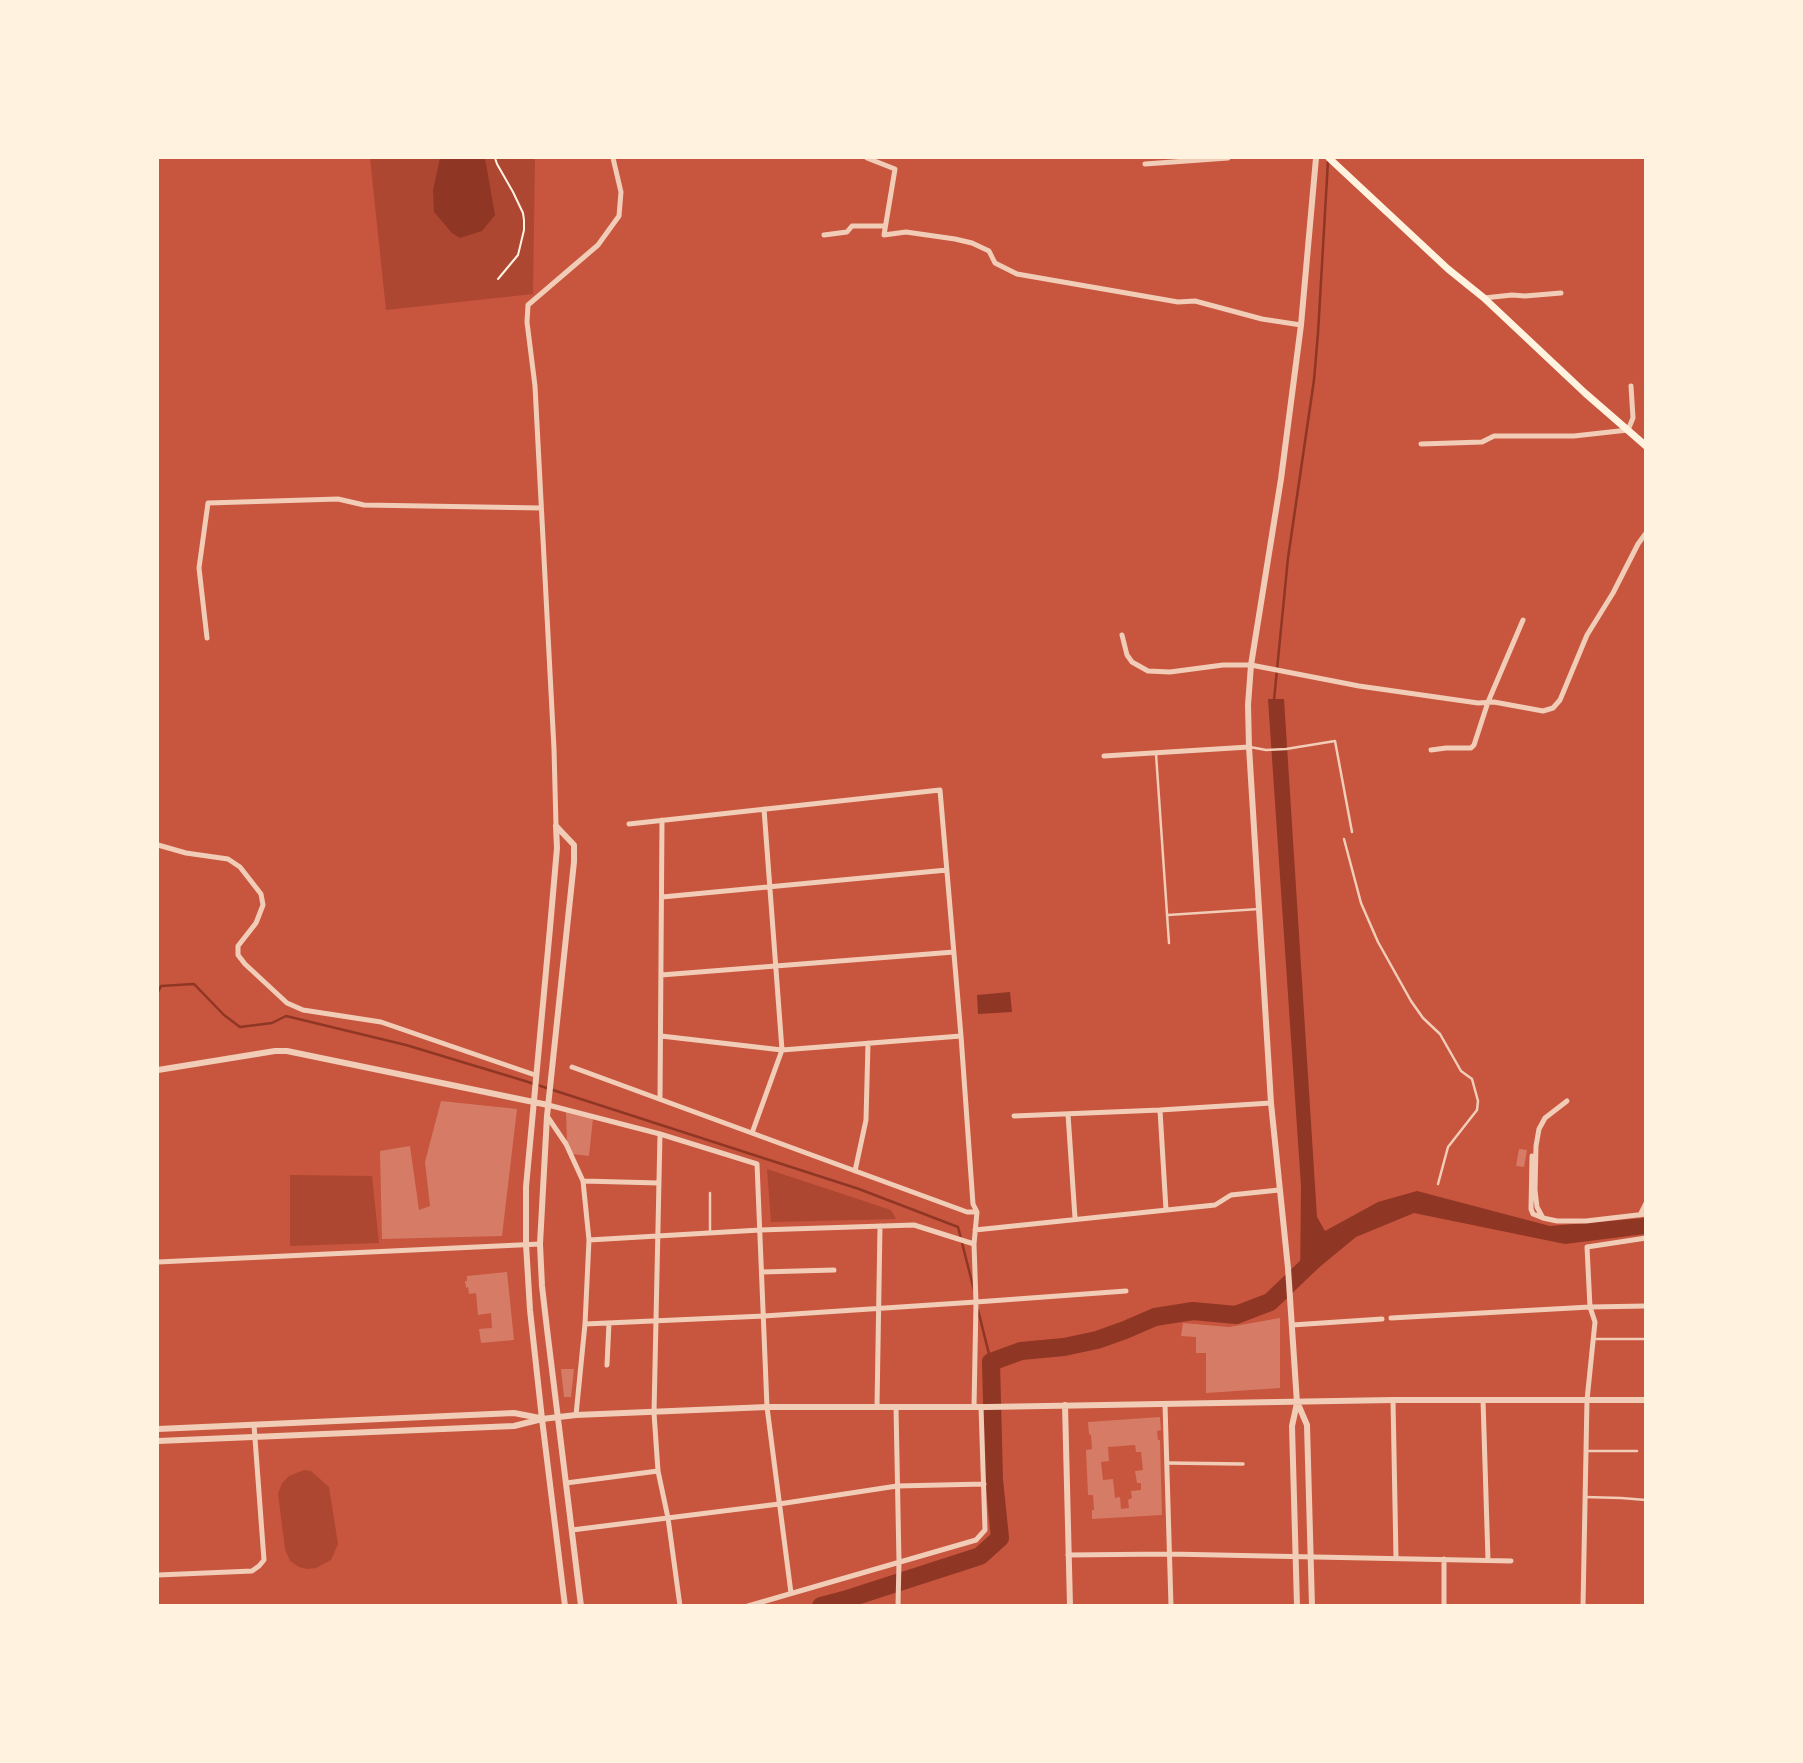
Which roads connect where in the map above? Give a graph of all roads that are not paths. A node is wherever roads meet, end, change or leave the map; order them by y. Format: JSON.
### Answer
{"nodes":[{"id":1,"x":613,"y":158,"type":"edge"},
{"id":2,"x":867,"y":158,"type":"edge"},
{"id":3,"x":1228,"y":158,"type":"edge"},
{"id":4,"x":1315,"y":158,"type":"edge"},
{"id":5,"x":1331,"y":160,"type":"edge"},
{"id":6,"x":1145,"y":164,"type":"dead end"},
{"id":7,"x":885,"y":226,"type":"junction"},
{"id":8,"x":824,"y":234,"type":"dead end"},
{"id":9,"x":1561,"y":293,"type":"dead end"},
{"id":10,"x":1484,"y":298,"type":"junction"},
{"id":11,"x":1301,"y":325,"type":"junction"},
{"id":12,"x":1631,"y":386,"type":"dead end"},
{"id":13,"x":1628,"y":430,"type":"junction"},
{"id":14,"x":1420,"y":444,"type":"dead end"},
{"id":15,"x":1646,"y":446,"type":"edge"},
{"id":16,"x":541,"y":508,"type":"junction"},
{"id":17,"x":1646,"y":533,"type":"edge"},
{"id":18,"x":1523,"y":620,"type":"dead end"},
{"id":19,"x":1122,"y":635,"type":"dead end"},
{"id":20,"x":207,"y":638,"type":"dead end"},
{"id":21,"x":1251,"y":665,"type":"junction"},
{"id":22,"x":1488,"y":702,"type":"junction"},
{"id":23,"x":1249,"y":747,"type":"junction"},
{"id":24,"x":1431,"y":750,"type":"dead end"},
{"id":25,"x":1156,"y":754,"type":"junction"},
{"id":26,"x":1104,"y":756,"type":"dead end"},
{"id":27,"x":764,"y":810,"type":"junction"},
{"id":28,"x":662,"y":820,"type":"junction"},
{"id":29,"x":629,"y":824,"type":"dead end"},
{"id":30,"x":556,"y":826,"type":"junction"},
{"id":31,"x":1352,"y":832,"type":"dead end"},
{"id":32,"x":1344,"y":839,"type":"dead end"},
{"id":33,"x":158,"y":845,"type":"edge"},
{"id":34,"x":947,"y":870,"type":"junction"},
{"id":35,"x":770,"y":887,"type":"junction"},
{"id":36,"x":662,"y":897,"type":"junction"},
{"id":37,"x":1259,"y":909,"type":"junction"},
{"id":38,"x":1167,"y":915,"type":"junction"},
{"id":39,"x":1169,"y":943,"type":"dead end"},
{"id":40,"x":954,"y":952,"type":"junction"},
{"id":41,"x":776,"y":966,"type":"junction"},
{"id":42,"x":661,"y":975,"type":"junction"},
{"id":43,"x":961,"y":1035,"type":"junction"},
{"id":44,"x":660,"y":1036,"type":"junction"},
{"id":45,"x":868,"y":1043,"type":"junction"},
{"id":46,"x":782,"y":1050,"type":"junction"},
{"id":47,"x":572,"y":1067,"type":"dead end"},
{"id":48,"x":158,"y":1070,"type":"edge"},
{"id":49,"x":535,"y":1081,"type":"junction"},
{"id":50,"x":660,"y":1099,"type":"junction"},
{"id":51,"x":1567,"y":1101,"type":"dead end"},
{"id":52,"x":533,"y":1102,"type":"junction"},
{"id":53,"x":1271,"y":1103,"type":"junction"},
{"id":54,"x":548,"y":1105,"type":"junction"},
{"id":55,"x":1160,"y":1110,"type":"junction"},
{"id":56,"x":1068,"y":1114,"type":"junction"},
{"id":57,"x":547,"y":1115,"type":"junction"},
{"id":58,"x":1014,"y":1116,"type":"dead end"},
{"id":59,"x":752,"y":1133,"type":"junction"},
{"id":60,"x":660,"y":1134,"type":"junction"},
{"id":61,"x":1532,"y":1156,"type":"dead end"},
{"id":62,"x":855,"y":1171,"type":"junction"},
{"id":63,"x":583,"y":1181,"type":"junction"},
{"id":64,"x":659,"y":1183,"type":"junction"},
{"id":65,"x":1438,"y":1184,"type":"dead end"},
{"id":66,"x":1279,"y":1190,"type":"junction"},
{"id":67,"x":710,"y":1193,"type":"dead end"},
{"id":68,"x":1646,"y":1203,"type":"edge"},
{"id":69,"x":1166,"y":1210,"type":"junction"},
{"id":70,"x":977,"y":1212,"type":"junction"},
{"id":71,"x":1643,"y":1214,"type":"edge"},
{"id":72,"x":1075,"y":1218,"type":"junction"},
{"id":73,"x":1543,"y":1218,"type":"junction"},
{"id":74,"x":880,"y":1226,"type":"junction"},
{"id":75,"x":760,"y":1230,"type":"junction"},
{"id":76,"x":975,"y":1230,"type":"junction"},
{"id":77,"x":710,"y":1233,"type":"junction"},
{"id":78,"x":657,"y":1236,"type":"junction"},
{"id":79,"x":1646,"y":1238,"type":"edge"},
{"id":80,"x":589,"y":1240,"type":"junction"},
{"id":81,"x":526,"y":1244,"type":"junction"},
{"id":82,"x":540,"y":1244,"type":"junction"},
{"id":83,"x":974,"y":1244,"type":"junction"},
{"id":84,"x":158,"y":1262,"type":"edge"},
{"id":85,"x":834,"y":1270,"type":"dead end"},
{"id":86,"x":762,"y":1272,"type":"junction"},
{"id":87,"x":1126,"y":1291,"type":"dead end"},
{"id":88,"x":976,"y":1302,"type":"junction"},
{"id":89,"x":1646,"y":1306,"type":"edge"},
{"id":90,"x":1590,"y":1307,"type":"junction"},
{"id":91,"x":878,"y":1309,"type":"junction"},
{"id":92,"x":764,"y":1316,"type":"junction"},
{"id":93,"x":1391,"y":1318,"type":"dead end"},
{"id":94,"x":1382,"y":1319,"type":"dead end"},
{"id":95,"x":656,"y":1320,"type":"junction"},
{"id":96,"x":608,"y":1323,"type":"junction"},
{"id":97,"x":585,"y":1324,"type":"junction"},
{"id":98,"x":1292,"y":1325,"type":"junction"},
{"id":99,"x":1593,"y":1339,"type":"junction"},
{"id":100,"x":1646,"y":1339,"type":"edge"},
{"id":101,"x":607,"y":1365,"type":"dead end"},
{"id":102,"x":1394,"y":1400,"type":"junction"},
{"id":103,"x":1483,"y":1400,"type":"junction"},
{"id":104,"x":1587,"y":1400,"type":"junction"},
{"id":105,"x":1646,"y":1400,"type":"edge"},
{"id":106,"x":1297,"y":1403,"type":"junction"},
{"id":107,"x":1165,"y":1404,"type":"junction"},
{"id":108,"x":1065,"y":1405,"type":"junction"},
{"id":109,"x":767,"y":1407,"type":"junction"},
{"id":110,"x":877,"y":1407,"type":"junction"},
{"id":111,"x":895,"y":1407,"type":"junction"},
{"id":112,"x":980,"y":1407,"type":"junction"},
{"id":113,"x":654,"y":1413,"type":"junction"},
{"id":114,"x":576,"y":1415,"type":"junction"},
{"id":115,"x":558,"y":1418,"type":"junction"},
{"id":116,"x":542,"y":1419,"type":"junction"},
{"id":117,"x":254,"y":1424,"type":"junction"},
{"id":118,"x":158,"y":1429,"type":"edge"},
{"id":119,"x":255,"y":1437,"type":"junction"},
{"id":120,"x":158,"y":1441,"type":"edge"},
{"id":121,"x":1586,"y":1451,"type":"junction"},
{"id":122,"x":1637,"y":1451,"type":"dead end"},
{"id":123,"x":1167,"y":1463,"type":"junction"},
{"id":124,"x":1243,"y":1464,"type":"dead end"},
{"id":125,"x":659,"y":1471,"type":"junction"},
{"id":126,"x":566,"y":1483,"type":"junction"},
{"id":127,"x":984,"y":1484,"type":"junction"},
{"id":128,"x":897,"y":1486,"type":"junction"},
{"id":129,"x":1585,"y":1497,"type":"junction"},
{"id":130,"x":1646,"y":1500,"type":"edge"},
{"id":131,"x":779,"y":1504,"type":"junction"},
{"id":132,"x":668,"y":1518,"type":"junction"},
{"id":133,"x":572,"y":1530,"type":"junction"},
{"id":134,"x":1169,"y":1553,"type":"junction"},
{"id":135,"x":1068,"y":1555,"type":"junction"},
{"id":136,"x":1296,"y":1555,"type":"junction"},
{"id":137,"x":1310,"y":1555,"type":"junction"},
{"id":138,"x":1396,"y":1558,"type":"junction"},
{"id":139,"x":1444,"y":1559,"type":"junction"},
{"id":140,"x":1488,"y":1560,"type":"junction"},
{"id":141,"x":1511,"y":1561,"type":"dead end"},
{"id":142,"x":899,"y":1564,"type":"junction"},
{"id":143,"x":158,"y":1575,"type":"edge"},
{"id":144,"x":790,"y":1593,"type":"junction"},
{"id":145,"x":565,"y":1605,"type":"edge"},
{"id":146,"x":581,"y":1605,"type":"edge"},
{"id":147,"x":680,"y":1605,"type":"edge"},
{"id":148,"x":748,"y":1605,"type":"edge"},
{"id":149,"x":898,"y":1605,"type":"edge"},
{"id":150,"x":1070,"y":1605,"type":"edge"},
{"id":151,"x":1171,"y":1605,"type":"edge"},
{"id":152,"x":1297,"y":1605,"type":"edge"},
{"id":153,"x":1312,"y":1605,"type":"edge"},
{"id":154,"x":1444,"y":1605,"type":"edge"},
{"id":155,"x":1583,"y":1605,"type":"edge"}],
"edges":[{"from":1,"to":16,"type":"street"},
{"from":2,"to":7,"type":"street"},
{"from":3,"to":6,"type":"street"},
{"from":4,"to":11,"type":"street"},
{"from":5,"to":10,"type":"main road"},
{"from":7,"to":8,"type":"street"},
{"from":7,"to":11,"type":"street"},
{"from":9,"to":10,"type":"street"},
{"from":10,"to":13,"type":"main road"},
{"from":11,"to":21,"type":"street"},
{"from":12,"to":13,"type":"street"},
{"from":13,"to":14,"type":"street"},
{"from":13,"to":15,"type":"main road"},
{"from":16,"to":20,"type":"street"},
{"from":16,"to":30,"type":"street"},
{"from":17,"to":22,"type":"street"},
{"from":18,"to":22,"type":"street"},
{"from":19,"to":21,"type":"street"},
{"from":21,"to":22,"type":"street"},
{"from":21,"to":23,"type":"street"},
{"from":22,"to":24,"type":"street"},
{"from":23,"to":25,"type":"street"},
{"from":23,"to":31,"type":"lane"},
{"from":23,"to":37,"type":"street"},
{"from":25,"to":26,"type":"street"},
{"from":25,"to":38,"type":"lane"},
{"from":27,"to":28,"type":"street"},
{"from":27,"to":34,"type":"street"},
{"from":27,"to":35,"type":"street"},
{"from":28,"to":29,"type":"street"},
{"from":28,"to":36,"type":"street"},
{"from":30,"to":49,"type":"street"},
{"from":30,"to":54,"type":"street"},
{"from":32,"to":65,"type":"lane"},
{"from":33,"to":49,"type":"street"},
{"from":34,"to":35,"type":"street"},
{"from":34,"to":40,"type":"street"},
{"from":35,"to":36,"type":"street"},
{"from":35,"to":41,"type":"street"},
{"from":36,"to":42,"type":"street"},
{"from":37,"to":38,"type":"lane"},
{"from":37,"to":53,"type":"street"},
{"from":38,"to":39,"type":"lane"},
{"from":40,"to":41,"type":"street"},
{"from":40,"to":43,"type":"street"},
{"from":41,"to":42,"type":"street"},
{"from":41,"to":46,"type":"street"},
{"from":42,"to":44,"type":"street"},
{"from":43,"to":45,"type":"street"},
{"from":43,"to":70,"type":"street"},
{"from":44,"to":46,"type":"street"},
{"from":44,"to":50,"type":"street"},
{"from":45,"to":46,"type":"street"},
{"from":45,"to":62,"type":"street"},
{"from":46,"to":59,"type":"street"},
{"from":47,"to":50,"type":"street"},
{"from":48,"to":52,"type":"street"},
{"from":49,"to":52,"type":"street"},
{"from":50,"to":59,"type":"street"},
{"from":51,"to":73,"type":"street"},
{"from":52,"to":54,"type":"street"},
{"from":52,"to":81,"type":"street"},
{"from":53,"to":55,"type":"street"},
{"from":53,"to":66,"type":"street"},
{"from":54,"to":57,"type":"street"},
{"from":54,"to":60,"type":"street"},
{"from":55,"to":56,"type":"street"},
{"from":55,"to":69,"type":"street"},
{"from":56,"to":58,"type":"street"},
{"from":56,"to":72,"type":"street"},
{"from":57,"to":63,"type":"street"},
{"from":57,"to":82,"type":"street"},
{"from":59,"to":62,"type":"street"},
{"from":60,"to":64,"type":"street"},
{"from":60,"to":75,"type":"street"},
{"from":61,"to":73,"type":"street"},
{"from":62,"to":70,"type":"street"},
{"from":63,"to":64,"type":"street"},
{"from":63,"to":80,"type":"street"},
{"from":64,"to":78,"type":"street"},
{"from":66,"to":69,"type":"street"},
{"from":66,"to":98,"type":"street"},
{"from":67,"to":77,"type":"lane"},
{"from":68,"to":71,"type":"street"},
{"from":69,"to":72,"type":"street"},
{"from":70,"to":76,"type":"street"},
{"from":71,"to":73,"type":"street"},
{"from":72,"to":76,"type":"street"},
{"from":74,"to":75,"type":"street"},
{"from":74,"to":83,"type":"street"},
{"from":74,"to":91,"type":"street"},
{"from":75,"to":77,"type":"street"},
{"from":75,"to":86,"type":"street"},
{"from":76,"to":83,"type":"street"},
{"from":77,"to":78,"type":"street"},
{"from":78,"to":80,"type":"street"},
{"from":78,"to":95,"type":"street"},
{"from":79,"to":90,"type":"street"},
{"from":80,"to":97,"type":"street"},
{"from":81,"to":82,"type":"street"},
{"from":81,"to":84,"type":"street"},
{"from":81,"to":116,"type":"street"},
{"from":82,"to":115,"type":"street"},
{"from":83,"to":88,"type":"street"},
{"from":85,"to":86,"type":"street"},
{"from":86,"to":92,"type":"street"},
{"from":87,"to":88,"type":"street"},
{"from":88,"to":91,"type":"street"},
{"from":88,"to":112,"type":"street"},
{"from":89,"to":90,"type":"street"},
{"from":90,"to":93,"type":"street"},
{"from":90,"to":99,"type":"street"},
{"from":91,"to":92,"type":"street"},
{"from":91,"to":110,"type":"street"},
{"from":92,"to":95,"type":"street"},
{"from":92,"to":109,"type":"street"},
{"from":94,"to":98,"type":"street"},
{"from":95,"to":96,"type":"street"},
{"from":95,"to":113,"type":"street"},
{"from":96,"to":97,"type":"street"},
{"from":96,"to":101,"type":"street"},
{"from":97,"to":114,"type":"street"},
{"from":98,"to":106,"type":"street"},
{"from":99,"to":100,"type":"lane"},
{"from":99,"to":104,"type":"street"},
{"from":102,"to":103,"type":"street"},
{"from":102,"to":106,"type":"street"},
{"from":102,"to":138,"type":"street"},
{"from":103,"to":104,"type":"street"},
{"from":103,"to":140,"type":"street"},
{"from":104,"to":105,"type":"street"},
{"from":104,"to":121,"type":"street"},
{"from":106,"to":107,"type":"street"},
{"from":106,"to":136,"type":"street"},
{"from":106,"to":137,"type":"street"},
{"from":107,"to":108,"type":"street"},
{"from":107,"to":123,"type":"street"},
{"from":108,"to":112,"type":"street"},
{"from":108,"to":135,"type":"street"},
{"from":109,"to":110,"type":"street"},
{"from":109,"to":113,"type":"street"},
{"from":109,"to":131,"type":"street"},
{"from":110,"to":111,"type":"street"},
{"from":111,"to":112,"type":"street"},
{"from":111,"to":128,"type":"street"},
{"from":112,"to":127,"type":"street"},
{"from":113,"to":114,"type":"street"},
{"from":113,"to":125,"type":"street"},
{"from":114,"to":115,"type":"street"},
{"from":115,"to":116,"type":"street"},
{"from":115,"to":126,"type":"street"},
{"from":116,"to":117,"type":"street"},
{"from":116,"to":119,"type":"street"},
{"from":116,"to":145,"type":"street"},
{"from":117,"to":118,"type":"street"},
{"from":117,"to":119,"type":"street"},
{"from":119,"to":120,"type":"street"},
{"from":119,"to":143,"type":"street"},
{"from":121,"to":122,"type":"lane"},
{"from":121,"to":129,"type":"street"},
{"from":123,"to":124,"type":"street"},
{"from":123,"to":134,"type":"street"},
{"from":125,"to":126,"type":"street"},
{"from":125,"to":132,"type":"street"},
{"from":126,"to":133,"type":"street"},
{"from":127,"to":128,"type":"street"},
{"from":127,"to":142,"type":"street"},
{"from":128,"to":131,"type":"street"},
{"from":128,"to":142,"type":"street"},
{"from":129,"to":130,"type":"lane"},
{"from":129,"to":155,"type":"street"},
{"from":131,"to":132,"type":"street"},
{"from":131,"to":144,"type":"street"},
{"from":132,"to":133,"type":"street"},
{"from":132,"to":147,"type":"street"},
{"from":133,"to":146,"type":"street"},
{"from":134,"to":135,"type":"street"},
{"from":134,"to":136,"type":"street"},
{"from":134,"to":151,"type":"street"},
{"from":135,"to":150,"type":"street"},
{"from":136,"to":137,"type":"street"},
{"from":136,"to":152,"type":"street"},
{"from":137,"to":138,"type":"street"},
{"from":137,"to":153,"type":"street"},
{"from":138,"to":139,"type":"street"},
{"from":139,"to":140,"type":"street"},
{"from":139,"to":154,"type":"street"},
{"from":140,"to":141,"type":"street"},
{"from":142,"to":144,"type":"street"},
{"from":142,"to":149,"type":"street"},
{"from":144,"to":148,"type":"street"}]}
